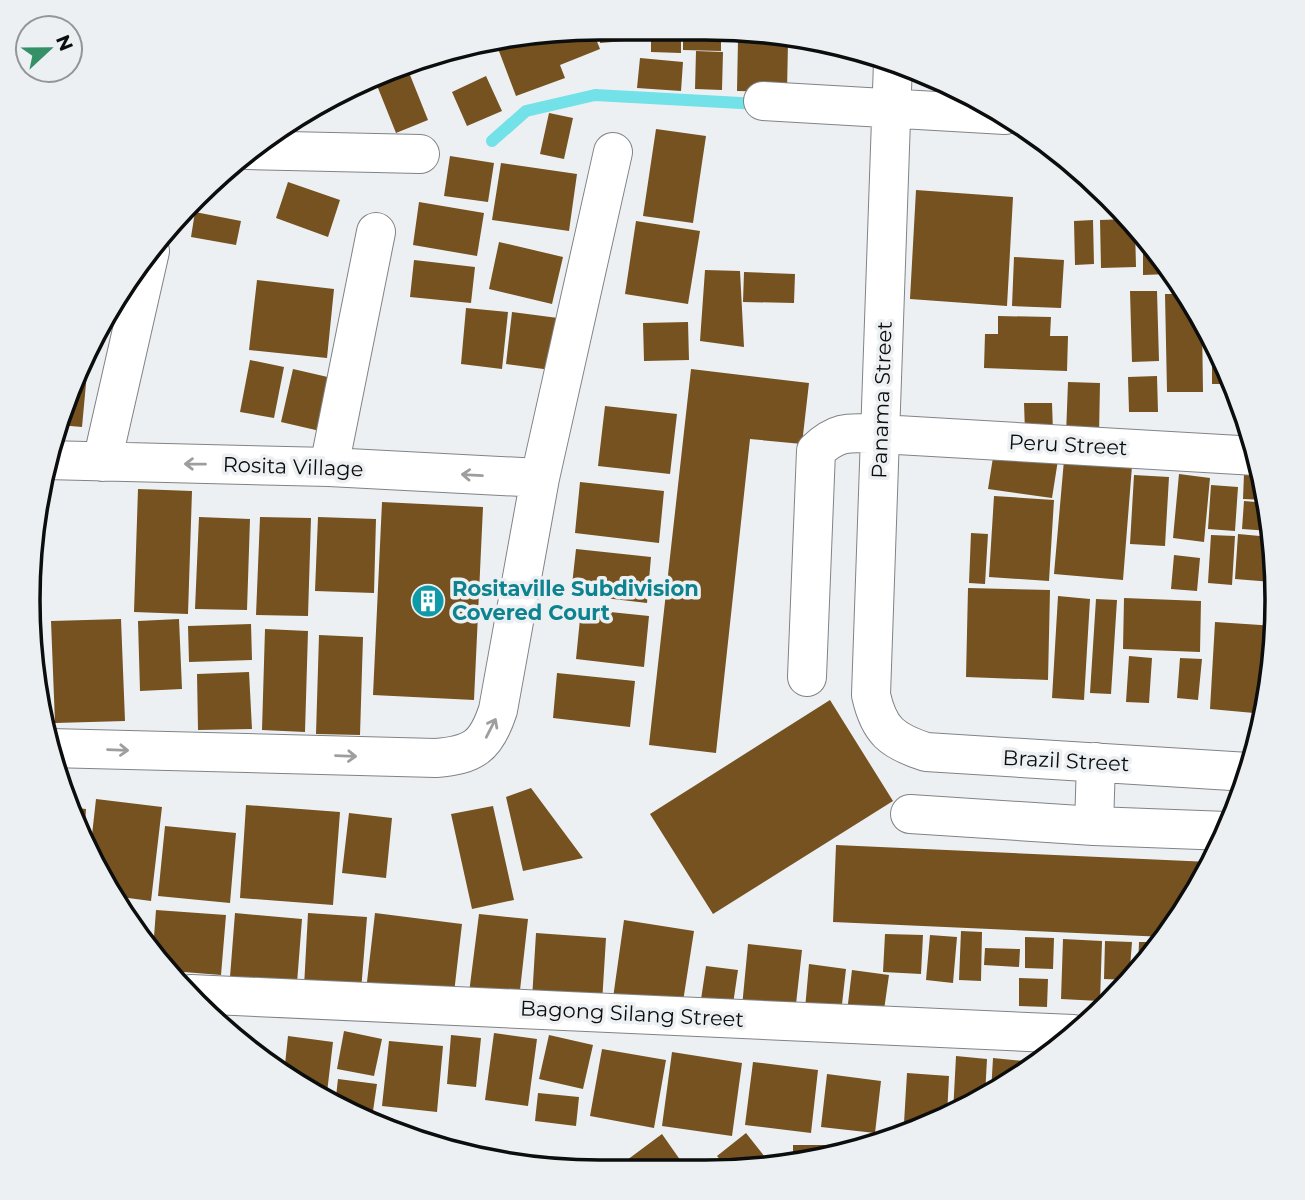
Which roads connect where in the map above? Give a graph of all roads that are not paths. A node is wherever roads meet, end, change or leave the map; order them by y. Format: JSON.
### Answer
{"nodes":[{"id":1,"x":893,"y":73,"type":"edge"},
{"id":2,"x":763,"y":101,"type":"dead end"},
{"id":3,"x":892,"y":109,"type":"junction"},
{"id":4,"x":983,"y":114,"type":"edge"},
{"id":5,"x":267,"y":150,"type":"edge"},
{"id":6,"x":613,"y":152,"type":"dead end"},
{"id":7,"x":420,"y":154,"type":"dead end"},
{"id":8,"x":376,"y":232,"type":"dead end"},
{"id":9,"x":144,"y":276,"type":"edge"},
{"id":10,"x":880,"y":434,"type":"junction"},
{"id":11,"x":1246,"y":455,"type":"edge"},
{"id":12,"x":58,"y":460,"type":"edge"},
{"id":13,"x":102,"y":462,"type":"junction"},
{"id":14,"x":329,"y":467,"type":"junction"},
{"id":15,"x":540,"y":478,"type":"junction"},
{"id":16,"x":807,"y":677,"type":"dead end"},
{"id":17,"x":888,"y":735,"type":"joint"},
{"id":18,"x":60,"y":748,"type":"edge"},
{"id":19,"x":1096,"y":762,"type":"junction"},
{"id":20,"x":1238,"y":771,"type":"edge"},
{"id":21,"x":910,"y":814,"type":"dead end"},
{"id":22,"x":1094,"y":826,"type":"junction"},
{"id":23,"x":1215,"y":831,"type":"edge"},
{"id":24,"x":203,"y":995,"type":"edge"},
{"id":25,"x":1059,"y":1033,"type":"edge"}],
"edges":[{"from":1,"to":3,"type":"street","name":"Panama Street"},
{"from":2,"to":3,"type":"street"},
{"from":3,"to":4,"type":"street"},
{"from":3,"to":10,"type":"street","name":"Panama Street"},
{"from":5,"to":7,"type":"street"},
{"from":6,"to":15,"type":"street"},
{"from":8,"to":14,"type":"street"},
{"from":9,"to":13,"type":"street"},
{"from":10,"to":11,"type":"street","name":"Peru Street"},
{"from":10,"to":16,"type":"street","name":"Peru Street"},
{"from":10,"to":17,"type":"street","name":"Panama Street"},
{"from":12,"to":13,"type":"street","name":"Rosita Village"},
{"from":14,"to":13,"type":"street","name":"Rosita Village","one_way":true},
{"from":15,"to":14,"type":"street","name":"Rosita Village","one_way":true},
{"from":18,"to":15,"type":"street","one_way":true},
{"from":17,"to":19,"type":"street","name":"Brazil Street"},
{"from":19,"to":20,"type":"street","name":"Brazil Street"},
{"from":19,"to":22,"type":"street"},
{"from":21,"to":22,"type":"street"},
{"from":22,"to":23,"type":"street"},
{"from":24,"to":25,"type":"street","name":"Bagong Silang Street"}]}
